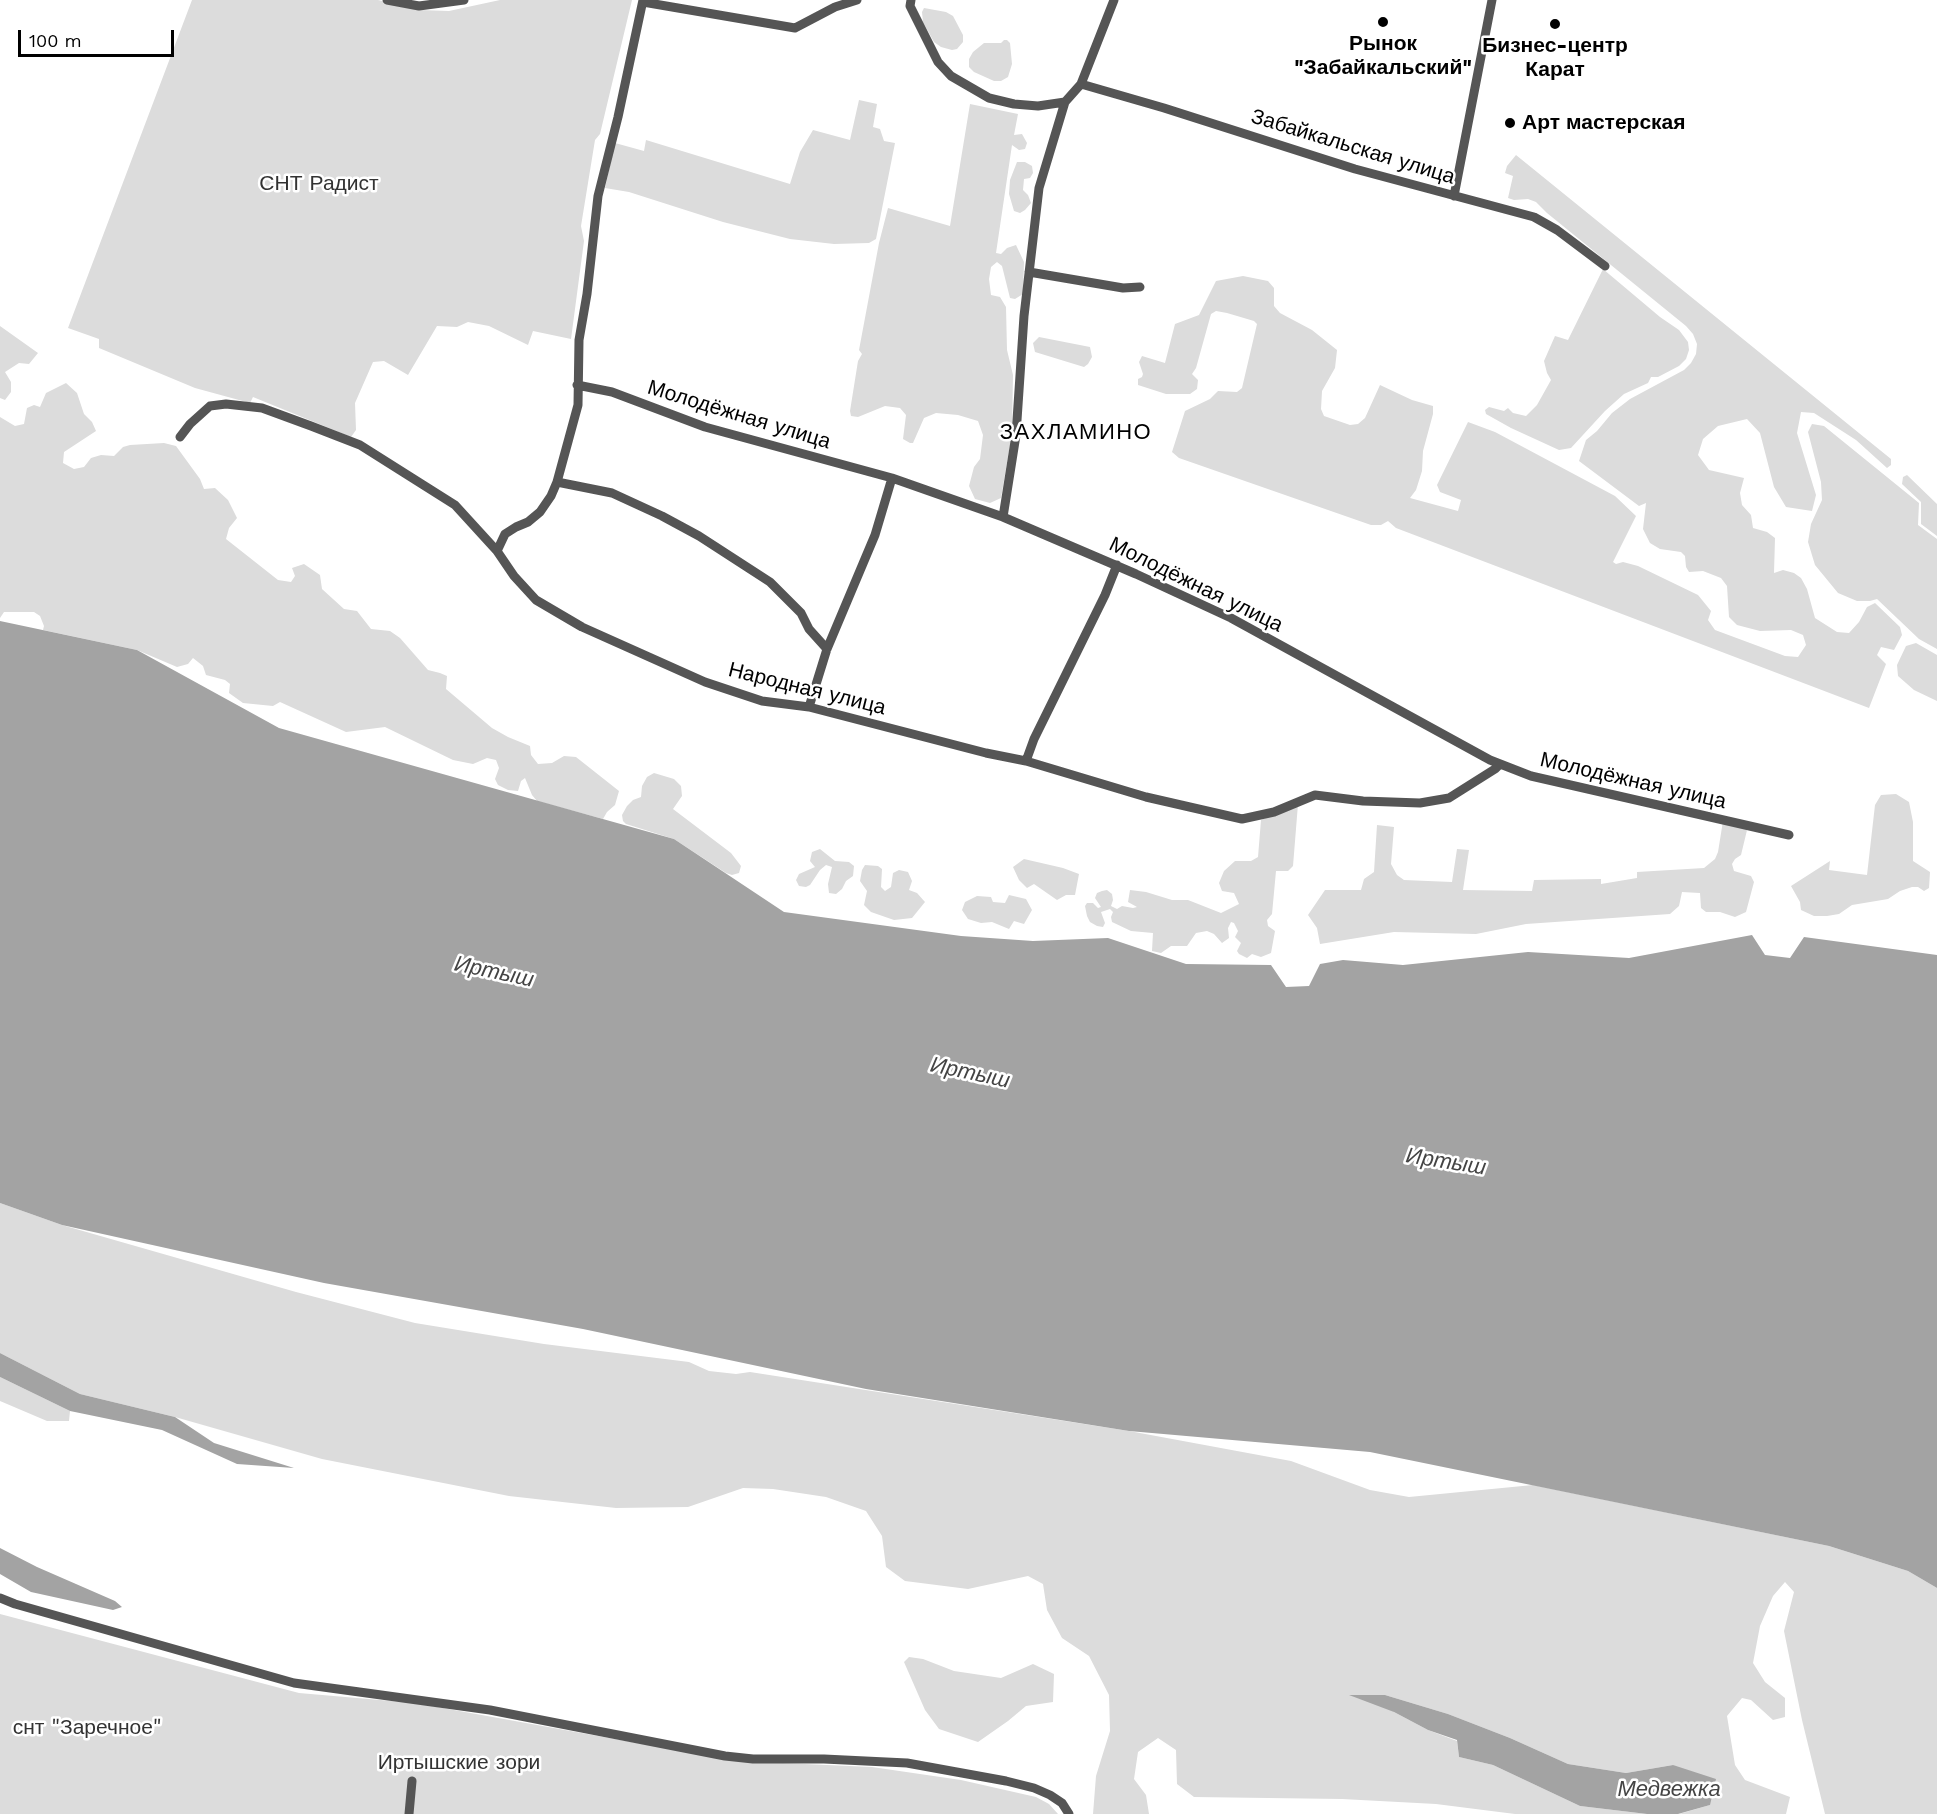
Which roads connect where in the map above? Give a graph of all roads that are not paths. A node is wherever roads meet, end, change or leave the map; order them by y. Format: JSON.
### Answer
{"nodes":[{"id":1,"x":387,"y":0,"type":"edge"},
{"id":2,"x":464,"y":0,"type":"edge"},
{"id":3,"x":858,"y":0,"type":"edge"},
{"id":4,"x":911,"y":0,"type":"edge"},
{"id":5,"x":1114,"y":0,"type":"edge"},
{"id":6,"x":1492,"y":0,"type":"edge"},
{"id":7,"x":643,"y":1,"type":"edge"},
{"id":8,"x":1081,"y":84,"type":"junction"},
{"id":9,"x":1065,"y":102,"type":"junction"},
{"id":10,"x":1454,"y":196,"type":"junction"},
{"id":11,"x":1605,"y":266,"type":"dead end"},
{"id":12,"x":1029,"y":272,"type":"junction"},
{"id":13,"x":1140,"y":287,"type":"dead end"},
{"id":14,"x":577,"y":385,"type":"junction"},
{"id":15,"x":180,"y":437,"type":"dead end"},
{"id":16,"x":892,"y":478,"type":"junction"},
{"id":17,"x":557,"y":482,"type":"junction"},
{"id":18,"x":1003,"y":517,"type":"junction"},
{"id":19,"x":497,"y":551,"type":"junction"},
{"id":20,"x":1117,"y":565,"type":"junction"},
{"id":21,"x":827,"y":649,"type":"junction"},
{"id":22,"x":809,"y":706,"type":"junction"},
{"id":23,"x":1026,"y":761,"type":"junction"},
{"id":24,"x":1500,"y":764,"type":"junction"},
{"id":25,"x":1789,"y":835,"type":"dead end"},
{"id":26,"x":0,"y":1598,"type":"edge"},
{"id":27,"x":412,"y":1780,"type":"dead end"},
{"id":28,"x":409,"y":1814,"type":"edge"},
{"id":29,"x":1069,"y":1814,"type":"edge"}],
"edges":[{"from":1,"to":2,"type":"street"},
{"from":3,"to":7,"type":"street"},
{"from":4,"to":9,"type":"street"},
{"from":5,"to":8,"type":"street"},
{"from":6,"to":10,"type":"street"},
{"from":7,"to":14,"type":"street"},
{"from":8,"to":9,"type":"street"},
{"from":8,"to":10,"type":"street","name":"Забайкальская улица"},
{"from":9,"to":12,"type":"street"},
{"from":10,"to":11,"type":"street","name":"Забайкальская улица"},
{"from":12,"to":13,"type":"street"},
{"from":12,"to":18,"type":"street"},
{"from":14,"to":16,"type":"street","name":"Молодёжная улица"},
{"from":14,"to":17,"type":"street"},
{"from":15,"to":19,"type":"street","name":"Народная улица"},
{"from":16,"to":18,"type":"street","name":"Молодёжная улица"},
{"from":16,"to":21,"type":"street"},
{"from":17,"to":19,"type":"street"},
{"from":17,"to":21,"type":"street"},
{"from":18,"to":20,"type":"street","name":"Молодёжная улица"},
{"from":19,"to":22,"type":"street","name":"Народная улица"},
{"from":20,"to":23,"type":"street"},
{"from":20,"to":24,"type":"street","name":"Молодёжная улица"},
{"from":21,"to":22,"type":"street"},
{"from":22,"to":23,"type":"street","name":"Народная улица"},
{"from":23,"to":24,"type":"street","name":"Народная улица"},
{"from":24,"to":25,"type":"street","name":"Молодёжная улица"},
{"from":26,"to":29,"type":"street"},
{"from":27,"to":28,"type":"street"}]}
